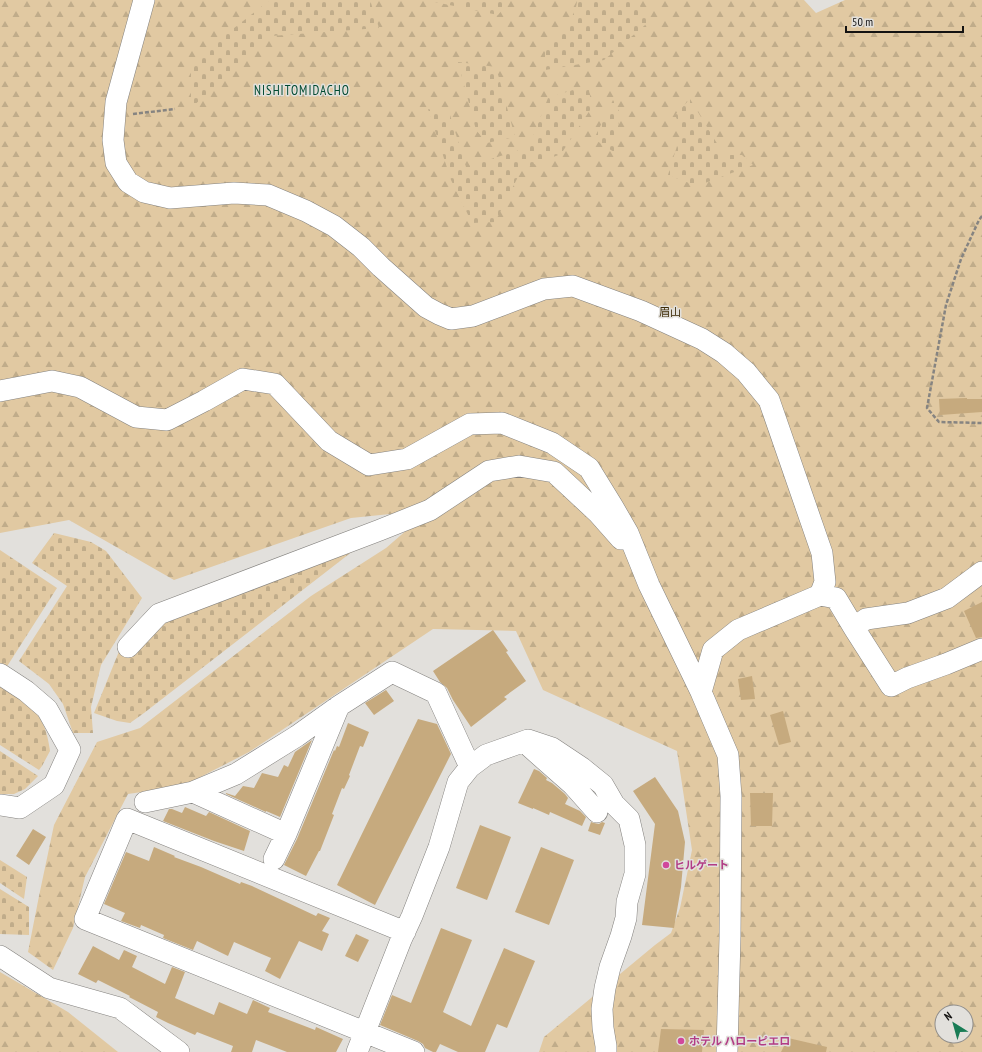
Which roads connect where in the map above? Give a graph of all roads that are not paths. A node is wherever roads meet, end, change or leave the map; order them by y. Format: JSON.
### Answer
{"nodes":[{"id":1,"x":144,"y":0,"type":"edge"},
{"id":2,"x":0,"y":391,"type":"edge"},
{"id":3,"x":638,"y":559,"type":"junction"},
{"id":4,"x":982,"y":572,"type":"edge"},
{"id":5,"x":820,"y":596,"type":"junction"},
{"id":6,"x":854,"y":628,"type":"junction"},
{"id":7,"x":128,"y":647,"type":"dead end"},
{"id":8,"x":982,"y":649,"type":"edge"},
{"id":9,"x":0,"y":674,"type":"edge"},
{"id":10,"x":701,"y":692,"type":"junction"},
{"id":11,"x":339,"y":706,"type":"junction"},
{"id":12,"x":524,"y":741,"type":"junction"},
{"id":13,"x":470,"y":768,"type":"junction"},
{"id":14,"x":193,"y":792,"type":"junction"},
{"id":15,"x":145,"y":802,"type":"dead end"},
{"id":16,"x":0,"y":805,"type":"edge"},
{"id":17,"x":597,"y":812,"type":"dead end"},
{"id":18,"x":286,"y":834,"type":"junction"},
{"id":19,"x":274,"y":859,"type":"dead end"},
{"id":20,"x":405,"y":932,"type":"junction"},
{"id":21,"x":0,"y":956,"type":"edge"},
{"id":22,"x":365,"y":1032,"type":"junction"},
{"id":23,"x":179,"y":1052,"type":"edge"},
{"id":24,"x":357,"y":1052,"type":"edge"},
{"id":25,"x":414,"y":1052,"type":"edge"},
{"id":26,"x":606,"y":1052,"type":"edge"},
{"id":27,"x":727,"y":1052,"type":"edge"}],
"edges":[{"from":1,"to":5,"type":"street"},
{"from":2,"to":3,"type":"street"},
{"from":3,"to":7,"type":"street"},
{"from":3,"to":10,"type":"street"},
{"from":4,"to":6,"type":"street"},
{"from":5,"to":6,"type":"street"},
{"from":5,"to":10,"type":"street"},
{"from":6,"to":8,"type":"street"},
{"from":9,"to":16,"type":"street"},
{"from":10,"to":27,"type":"street"},
{"from":11,"to":13,"type":"street"},
{"from":11,"to":14,"type":"street"},
{"from":11,"to":18,"type":"street"},
{"from":12,"to":13,"type":"street"},
{"from":12,"to":17,"type":"street"},
{"from":12,"to":26,"type":"street"},
{"from":13,"to":20,"type":"street"},
{"from":14,"to":15,"type":"street"},
{"from":14,"to":18,"type":"street"},
{"from":18,"to":19,"type":"street"},
{"from":20,"to":22,"type":"street"},
{"from":20,"to":22,"type":"street"},
{"from":21,"to":23,"type":"street"},
{"from":22,"to":24,"type":"street"},
{"from":22,"to":25,"type":"street"}]}
